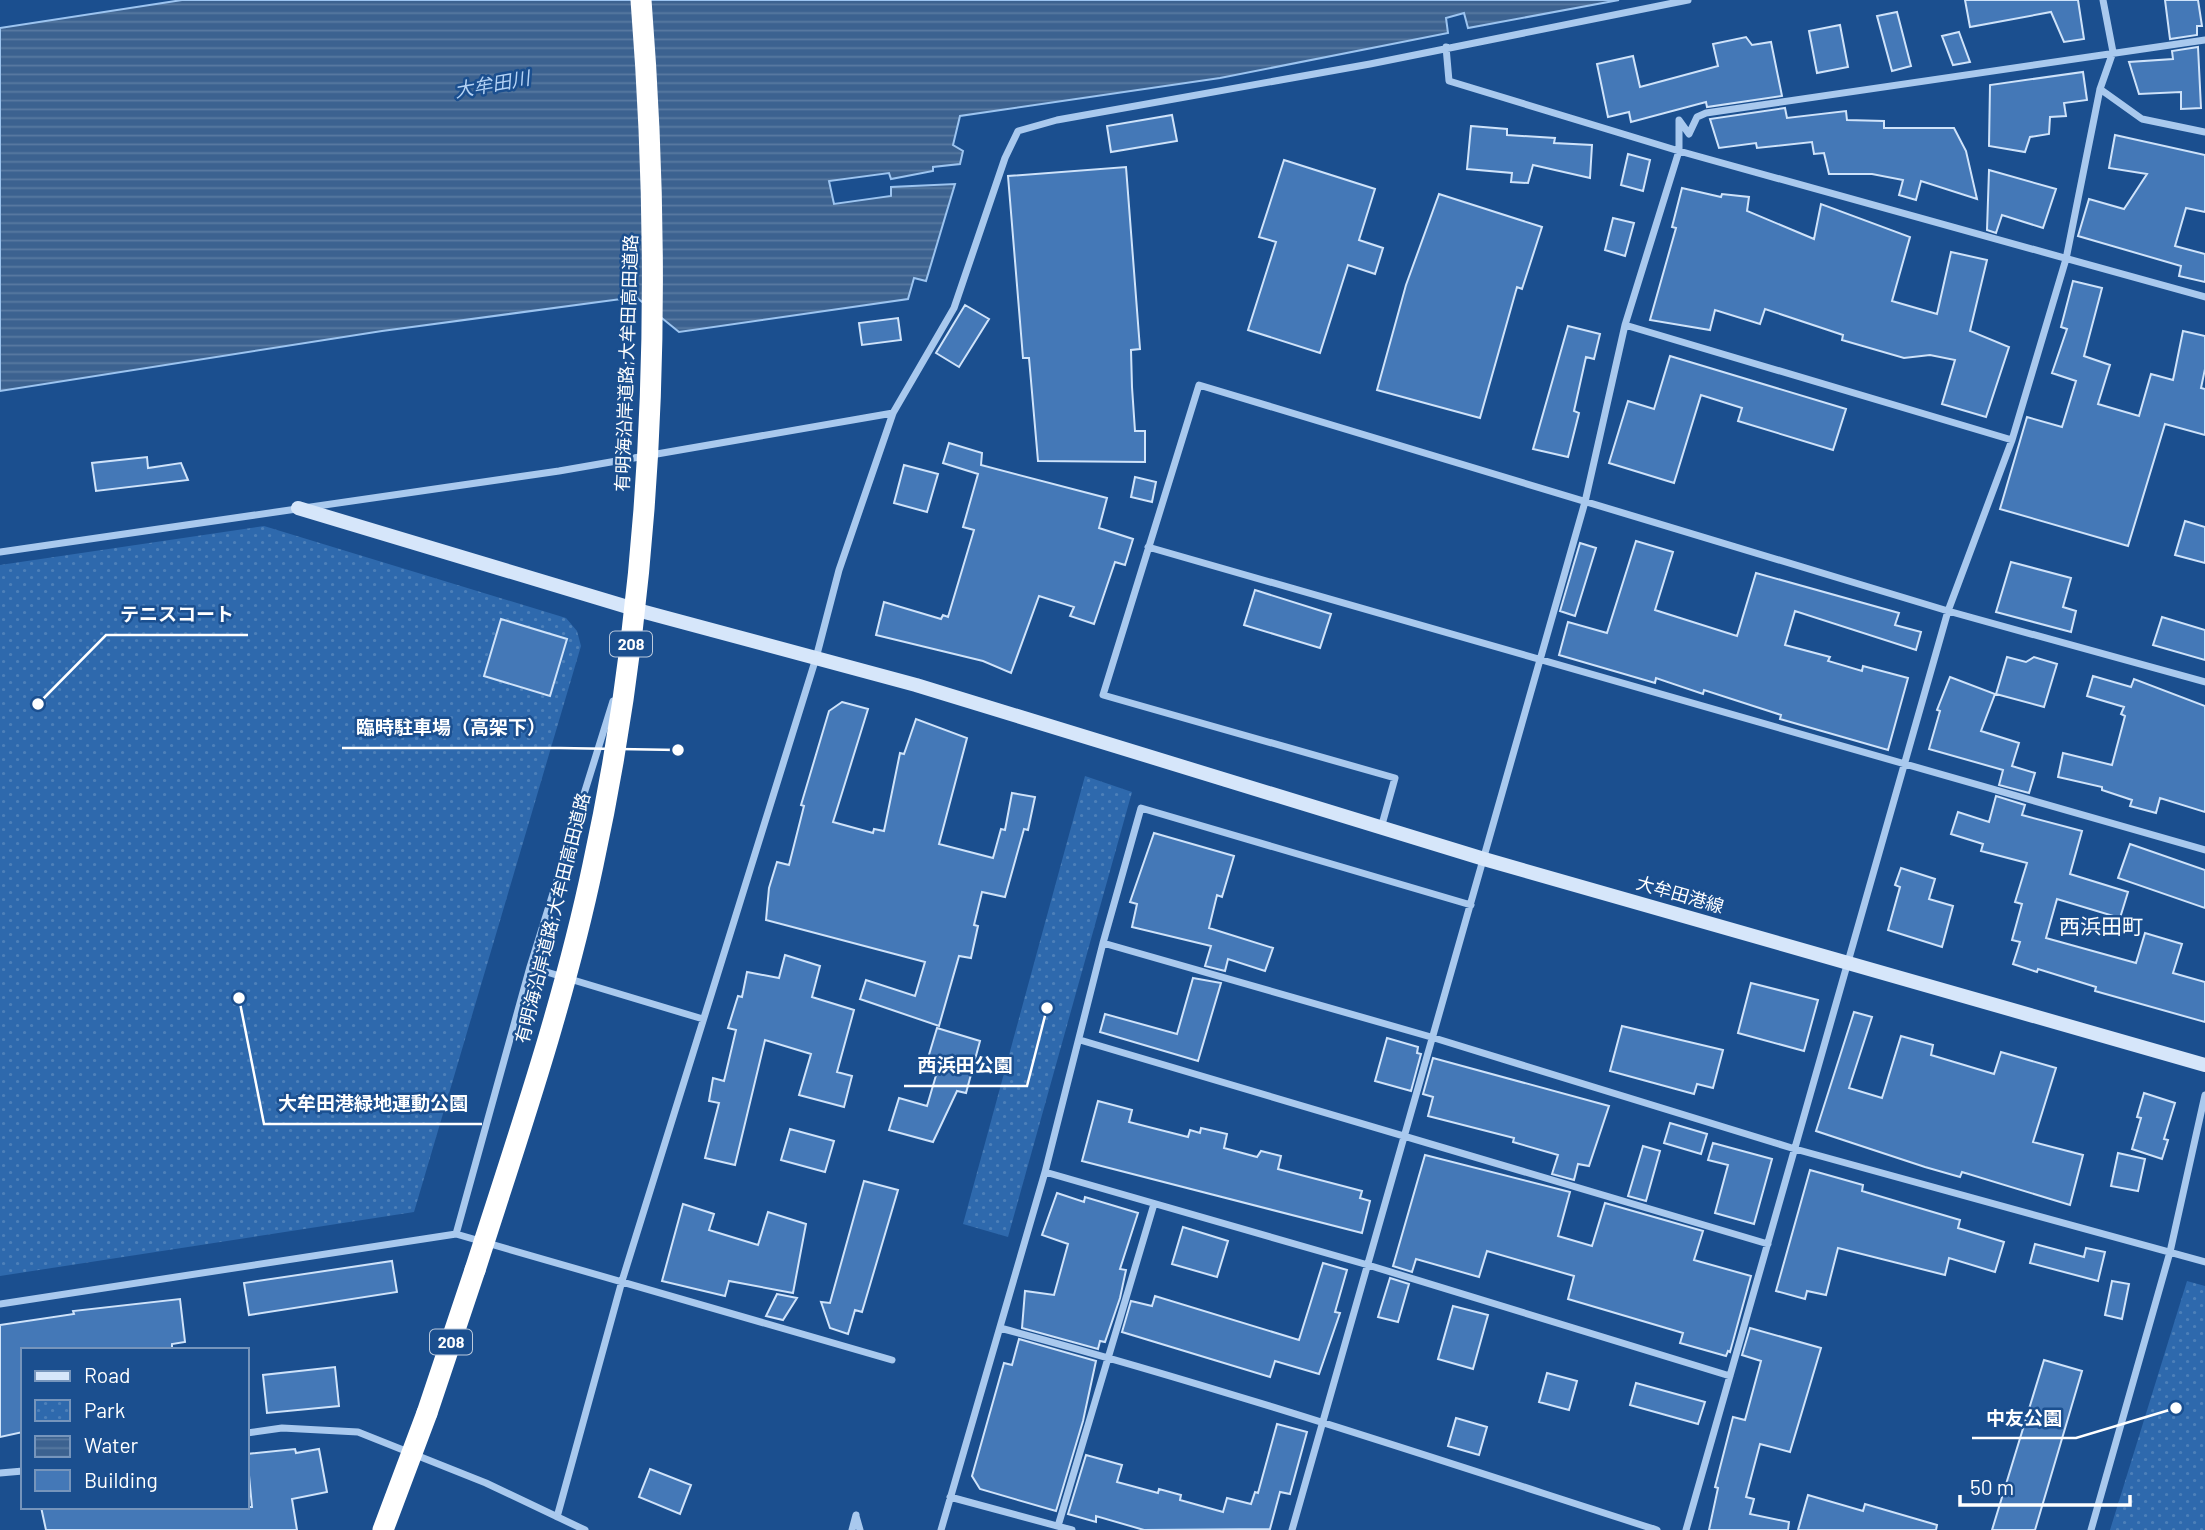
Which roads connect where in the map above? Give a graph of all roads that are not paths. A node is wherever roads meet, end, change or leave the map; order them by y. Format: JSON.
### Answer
{"nodes":[{"id":1,"x":641,"y":0,"type":"edge"},
{"id":2,"x":1688,"y":0,"type":"edge"},
{"id":3,"x":2103,"y":0,"type":"edge"},
{"id":4,"x":2205,"y":40,"type":"edge"},
{"id":5,"x":1446,"y":47,"type":"junction"},
{"id":6,"x":2113,"y":52,"type":"junction"},
{"id":7,"x":2100,"y":89,"type":"junction"},
{"id":8,"x":2205,"y":132,"type":"edge"},
{"id":9,"x":1679,"y":151,"type":"junction"},
{"id":10,"x":2066,"y":259,"type":"junction"},
{"id":11,"x":2205,"y":298,"type":"edge"},
{"id":12,"x":1625,"y":325,"type":"junction"},
{"id":13,"x":893,"y":413,"type":"junction"},
{"id":14,"x":2012,"y":440,"type":"junction"},
{"id":15,"x":1585,"y":502,"type":"junction"},
{"id":16,"x":298,"y":508,"type":"junction"},
{"id":17,"x":1149,"y":547,"type":"junction"},
{"id":18,"x":0,"y":552,"type":"edge"},
{"id":19,"x":641,"y":611,"type":"junction"},
{"id":20,"x":1948,"y":611,"type":"junction"},
{"id":21,"x":816,"y":658,"type":"junction"},
{"id":22,"x":1540,"y":659,"type":"junction"},
{"id":23,"x":2205,"y":682,"type":"edge"},
{"id":24,"x":1906,"y":765,"type":"junction"},
{"id":25,"x":1381,"y":828,"type":"junction"},
{"id":26,"x":2205,"y":850,"type":"edge"},
{"id":27,"x":1483,"y":859,"type":"junction"},
{"id":28,"x":1471,"y":905,"type":"junction"},
{"id":29,"x":1102,"y":943,"type":"junction"},
{"id":30,"x":1847,"y":963,"type":"junction"},
{"id":31,"x":530,"y":967,"type":"junction"},
{"id":32,"x":704,"y":1018,"type":"junction"},
{"id":33,"x":1431,"y":1038,"type":"junction"},
{"id":34,"x":1080,"y":1040,"type":"junction"},
{"id":35,"x":2205,"y":1065,"type":"edge"},
{"id":36,"x":2205,"y":1095,"type":"edge"},
{"id":37,"x":1405,"y":1135,"type":"junction"},
{"id":38,"x":1796,"y":1149,"type":"junction"},
{"id":39,"x":1045,"y":1172,"type":"junction"},
{"id":40,"x":1154,"y":1203,"type":"junction"},
{"id":41,"x":456,"y":1234,"type":"junction"},
{"id":42,"x":1768,"y":1244,"type":"junction"},
{"id":43,"x":2170,"y":1252,"type":"junction"},
{"id":44,"x":2205,"y":1262,"type":"edge"},
{"id":45,"x":1368,"y":1265,"type":"junction"},
{"id":46,"x":622,"y":1281,"type":"junction"},
{"id":47,"x":0,"y":1304,"type":"edge"},
{"id":48,"x":1000,"y":1328,"type":"junction"},
{"id":49,"x":1110,"y":1357,"type":"junction"},
{"id":50,"x":892,"y":1360,"type":"dead end"},
{"id":51,"x":1730,"y":1376,"type":"junction"},
{"id":52,"x":1324,"y":1423,"type":"junction"},
{"id":53,"x":248,"y":1433,"type":"edge"},
{"id":54,"x":21,"y":1471,"type":"edge"},
{"id":55,"x":0,"y":1473,"type":"edge"},
{"id":56,"x":950,"y":1497,"type":"junction"},
{"id":57,"x":557,"y":1517,"type":"junction"},
{"id":58,"x":1058,"y":1526,"type":"junction"},
{"id":59,"x":383,"y":1530,"type":"edge"},
{"id":60,"x":585,"y":1530,"type":"edge"},
{"id":61,"x":852,"y":1530,"type":"edge"},
{"id":62,"x":860,"y":1530,"type":"edge"},
{"id":63,"x":941,"y":1530,"type":"edge"},
{"id":64,"x":1072,"y":1530,"type":"edge"},
{"id":65,"x":1292,"y":1530,"type":"edge"},
{"id":66,"x":1657,"y":1530,"type":"edge"},
{"id":67,"x":1686,"y":1530,"type":"edge"},
{"id":68,"x":2091,"y":1530,"type":"edge"}],
"edges":[{"from":1,"to":59,"type":"highway","name":"有明海沿岸道路;大牟田高田道路","number":"208","bridge":true},
{"from":2,"to":5,"type":"street"},
{"from":3,"to":6,"type":"street"},
{"from":4,"to":6,"type":"street"},
{"from":5,"to":9,"type":"street"},
{"from":5,"to":13,"type":"street"},
{"from":6,"to":7,"type":"street"},
{"from":6,"to":9,"type":"street"},
{"from":7,"to":8,"type":"street"},
{"from":7,"to":10,"type":"street"},
{"from":9,"to":10,"type":"street"},
{"from":9,"to":12,"type":"street"},
{"from":10,"to":11,"type":"street"},
{"from":10,"to":14,"type":"street"},
{"from":12,"to":14,"type":"street"},
{"from":12,"to":15,"type":"street"},
{"from":13,"to":16,"type":"street"},
{"from":13,"to":21,"type":"street"},
{"from":14,"to":20,"type":"street"},
{"from":15,"to":17,"type":"street"},
{"from":15,"to":20,"type":"street"},
{"from":15,"to":22,"type":"street"},
{"from":16,"to":18,"type":"street"},
{"from":16,"to":19,"type":"main road","name":"大牟田港線"},
{"from":17,"to":22,"type":"street"},
{"from":17,"to":25,"type":"street"},
{"from":19,"to":21,"type":"main road","name":"大牟田港線"},
{"from":19,"to":31,"type":"street"},
{"from":20,"to":23,"type":"street"},
{"from":20,"to":24,"type":"street"},
{"from":21,"to":25,"type":"main road","name":"大牟田港線"},
{"from":21,"to":32,"type":"street"},
{"from":22,"to":24,"type":"street"},
{"from":22,"to":27,"type":"street"},
{"from":24,"to":26,"type":"street"},
{"from":24,"to":30,"type":"street"},
{"from":25,"to":27,"type":"main road","name":"大牟田港線"},
{"from":27,"to":28,"type":"street"},
{"from":27,"to":30,"type":"main road","name":"大牟田港線"},
{"from":28,"to":29,"type":"street"},
{"from":28,"to":33,"type":"street"},
{"from":29,"to":33,"type":"street"},
{"from":29,"to":34,"type":"street"},
{"from":30,"to":35,"type":"main road","name":"大牟田港線"},
{"from":30,"to":38,"type":"street"},
{"from":31,"to":32,"type":"street"},
{"from":31,"to":41,"type":"street"},
{"from":32,"to":46,"type":"street"},
{"from":33,"to":37,"type":"street"},
{"from":33,"to":38,"type":"street"},
{"from":34,"to":37,"type":"street"},
{"from":34,"to":39,"type":"street"},
{"from":36,"to":43,"type":"street"},
{"from":37,"to":42,"type":"street"},
{"from":37,"to":45,"type":"street"},
{"from":38,"to":42,"type":"street"},
{"from":38,"to":43,"type":"street"},
{"from":39,"to":40,"type":"street"},
{"from":39,"to":48,"type":"street"},
{"from":40,"to":45,"type":"street"},
{"from":40,"to":49,"type":"street"},
{"from":41,"to":46,"type":"street"},
{"from":41,"to":47,"type":"street"},
{"from":42,"to":51,"type":"street"},
{"from":43,"to":44,"type":"street"},
{"from":43,"to":68,"type":"street"},
{"from":45,"to":51,"type":"street"},
{"from":45,"to":52,"type":"street"},
{"from":46,"to":50,"type":"street"},
{"from":46,"to":57,"type":"street"},
{"from":48,"to":49,"type":"street"},
{"from":48,"to":56,"type":"street"},
{"from":49,"to":52,"type":"street"},
{"from":49,"to":58,"type":"street"},
{"from":51,"to":67,"type":"street"},
{"from":52,"to":65,"type":"street"},
{"from":52,"to":66,"type":"street"},
{"from":53,"to":57,"type":"street"},
{"from":54,"to":55,"type":"street"},
{"from":56,"to":58,"type":"street"},
{"from":56,"to":63,"type":"street"},
{"from":57,"to":60,"type":"street"},
{"from":58,"to":64,"type":"street"},
{"from":61,"to":62,"type":"street"}]}
